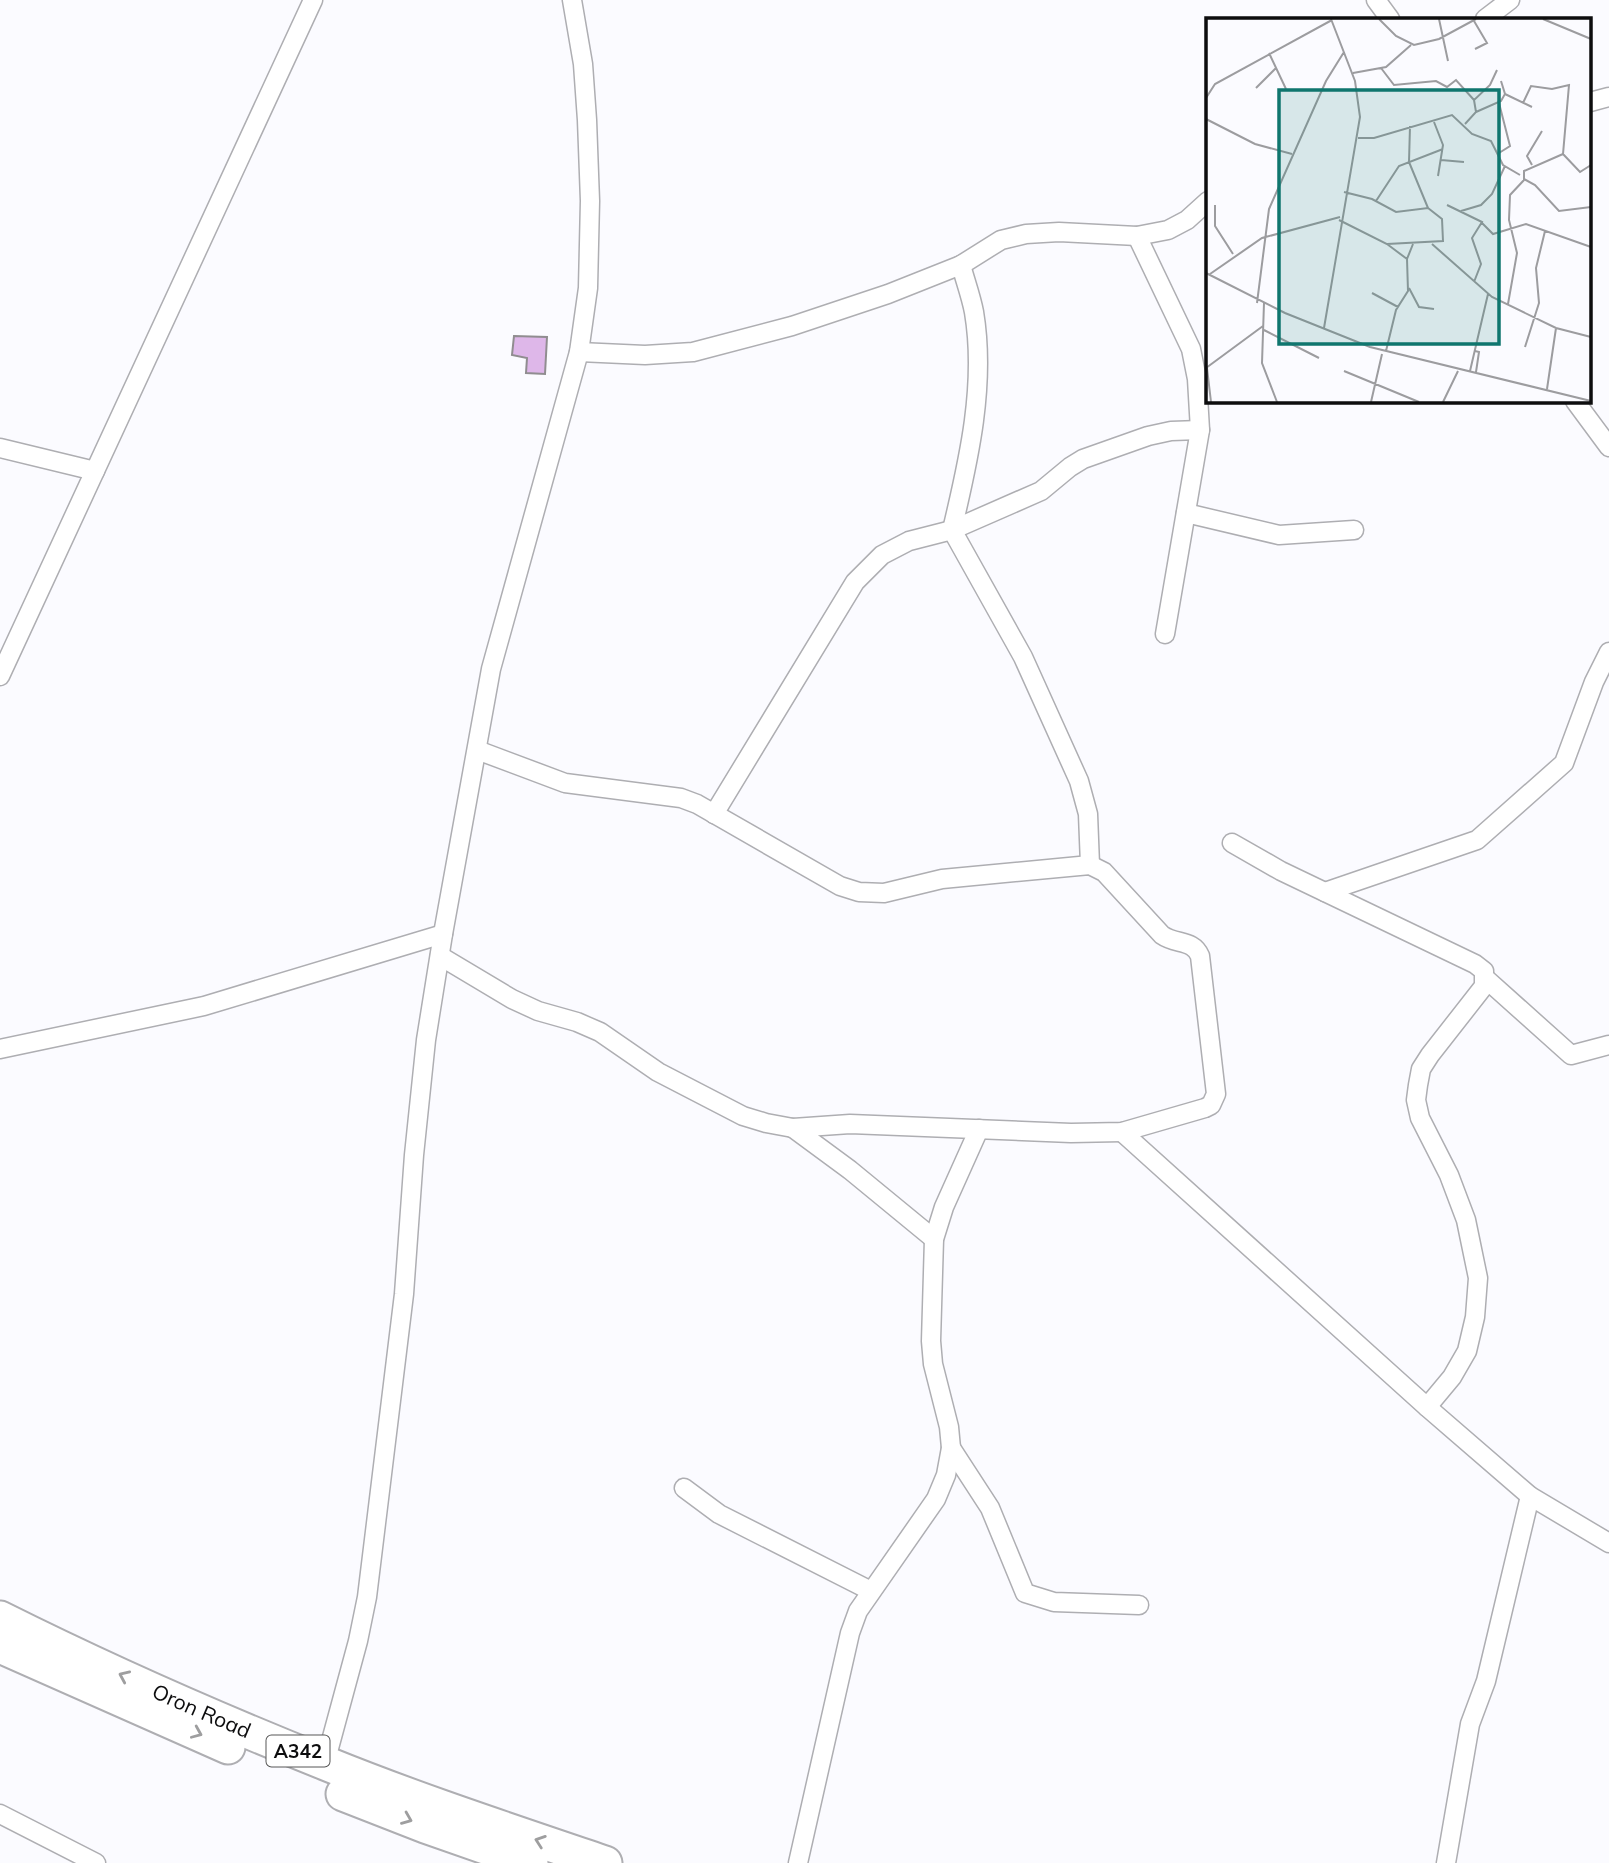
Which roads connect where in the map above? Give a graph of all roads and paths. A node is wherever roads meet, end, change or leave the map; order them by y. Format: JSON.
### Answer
{"nodes":[{"id":1,"x":313,"y":0,"type":"edge"},
{"id":2,"x":572,"y":0,"type":"edge"},
{"id":3,"x":1376,"y":0,"type":"edge"},
{"id":4,"x":1510,"y":0,"type":"edge"},
{"id":5,"x":1389,"y":18,"type":"edge"},
{"id":6,"x":1486,"y":18,"type":"edge"},
{"id":7,"x":1609,"y":97,"type":"edge"},
{"id":8,"x":1592,"y":101,"type":"edge"},
{"id":9,"x":1206,"y":203,"type":"edge"},
{"id":10,"x":1137,"y":236,"type":"junction"},
{"id":11,"x":961,"y":265,"type":"junction"},
{"id":12,"x":579,"y":352,"type":"junction"},
{"id":13,"x":1577,"y":402,"type":"edge"},
{"id":14,"x":1200,"y":430,"type":"junction"},
{"id":15,"x":1609,"y":447,"type":"edge"},
{"id":16,"x":0,"y":448,"type":"edge"},
{"id":17,"x":95,"y":471,"type":"junction"},
{"id":18,"x":1186,"y":513,"type":"junction"},
{"id":19,"x":952,"y":530,"type":"junction"},
{"id":20,"x":1354,"y":530,"type":"dead end"},
{"id":21,"x":1166,"y":634,"type":"dead end"},
{"id":22,"x":1609,"y":652,"type":"edge"},
{"id":23,"x":0,"y":676,"type":"edge"},
{"id":24,"x":477,"y":750,"type":"junction"},
{"id":25,"x":714,"y":814,"type":"junction"},
{"id":26,"x":1232,"y":843,"type":"dead end"},
{"id":27,"x":1090,"y":865,"type":"junction"},
{"id":28,"x":1325,"y":892,"type":"junction"},
{"id":29,"x":443,"y":934,"type":"junction"},
{"id":30,"x":440,"y":956,"type":"junction"},
{"id":31,"x":1485,"y":978,"type":"junction"},
{"id":32,"x":1609,"y":1045,"type":"edge"},
{"id":33,"x":0,"y":1049,"type":"edge"},
{"id":34,"x":793,"y":1128,"type":"junction"},
{"id":35,"x":979,"y":1129,"type":"junction"},
{"id":36,"x":1122,"y":1132,"type":"junction"},
{"id":37,"x":934,"y":1239,"type":"junction"},
{"id":38,"x":1427,"y":1407,"type":"junction"},
{"id":39,"x":951,"y":1448,"type":"junction"},
{"id":40,"x":684,"y":1488,"type":"dead end"},
{"id":41,"x":1530,"y":1496,"type":"junction"},
{"id":42,"x":1609,"y":1543,"type":"edge"},
{"id":43,"x":871,"y":1591,"type":"junction"},
{"id":44,"x":1139,"y":1605,"type":"dead end"},
{"id":45,"x":0,"y":1618,"type":"edge"},
{"id":46,"x":0,"y":1646,"type":"edge"},
{"id":47,"x":325,"y":1763,"type":"junction"},
{"id":48,"x":0,"y":1814,"type":"edge"},
{"id":49,"x":96,"y":1863,"type":"edge"},
{"id":50,"x":531,"y":1863,"type":"edge"},
{"id":51,"x":605,"y":1863,"type":"edge"},
{"id":52,"x":798,"y":1863,"type":"edge"},
{"id":53,"x":1446,"y":1863,"type":"edge"}],
"edges":[{"from":1,"to":17,"type":"street"},
{"from":2,"to":12,"type":"street"},
{"from":3,"to":5,"type":"street"},
{"from":4,"to":6,"type":"street"},
{"from":7,"to":8,"type":"street"},
{"from":9,"to":10,"type":"street"},
{"from":10,"to":11,"type":"street"},
{"from":10,"to":14,"type":"street"},
{"from":11,"to":12,"type":"street"},
{"from":11,"to":19,"type":"street"},
{"from":12,"to":24,"type":"street"},
{"from":13,"to":15,"type":"street"},
{"from":14,"to":18,"type":"street"},
{"from":14,"to":19,"type":"street"},
{"from":16,"to":17,"type":"street"},
{"from":17,"to":23,"type":"street"},
{"from":18,"to":20,"type":"street"},
{"from":18,"to":21,"type":"street"},
{"from":19,"to":25,"type":"street"},
{"from":19,"to":27,"type":"street"},
{"from":22,"to":28,"type":"street"},
{"from":24,"to":25,"type":"street"},
{"from":24,"to":29,"type":"street"},
{"from":25,"to":27,"type":"street"},
{"from":26,"to":28,"type":"street"},
{"from":27,"to":36,"type":"street"},
{"from":28,"to":31,"type":"street"},
{"from":29,"to":30,"type":"street"},
{"from":29,"to":33,"type":"street"},
{"from":30,"to":34,"type":"street"},
{"from":30,"to":47,"type":"street"},
{"from":31,"to":32,"type":"street"},
{"from":31,"to":38,"type":"street"},
{"from":34,"to":35,"type":"street"},
{"from":34,"to":37,"type":"street"},
{"from":35,"to":36,"type":"street"},
{"from":35,"to":37,"type":"street"},
{"from":36,"to":38,"type":"street"},
{"from":37,"to":39,"type":"street"},
{"from":38,"to":41,"type":"street"},
{"from":39,"to":43,"type":"street"},
{"from":39,"to":44,"type":"street"},
{"from":40,"to":43,"type":"street"},
{"from":41,"to":42,"type":"street"},
{"from":41,"to":53,"type":"street"},
{"from":43,"to":52,"type":"street"},
{"from":47,"to":45,"type":"highway","name":"Oron Road","number":"A342","one_way":true},
{"from":46,"to":50,"type":"highway","number":"A342","one_way":true},
{"from":51,"to":47,"type":"highway","name":"Oron Road","number":"A342","one_way":true},
{"from":48,"to":49,"type":"street"}]}
